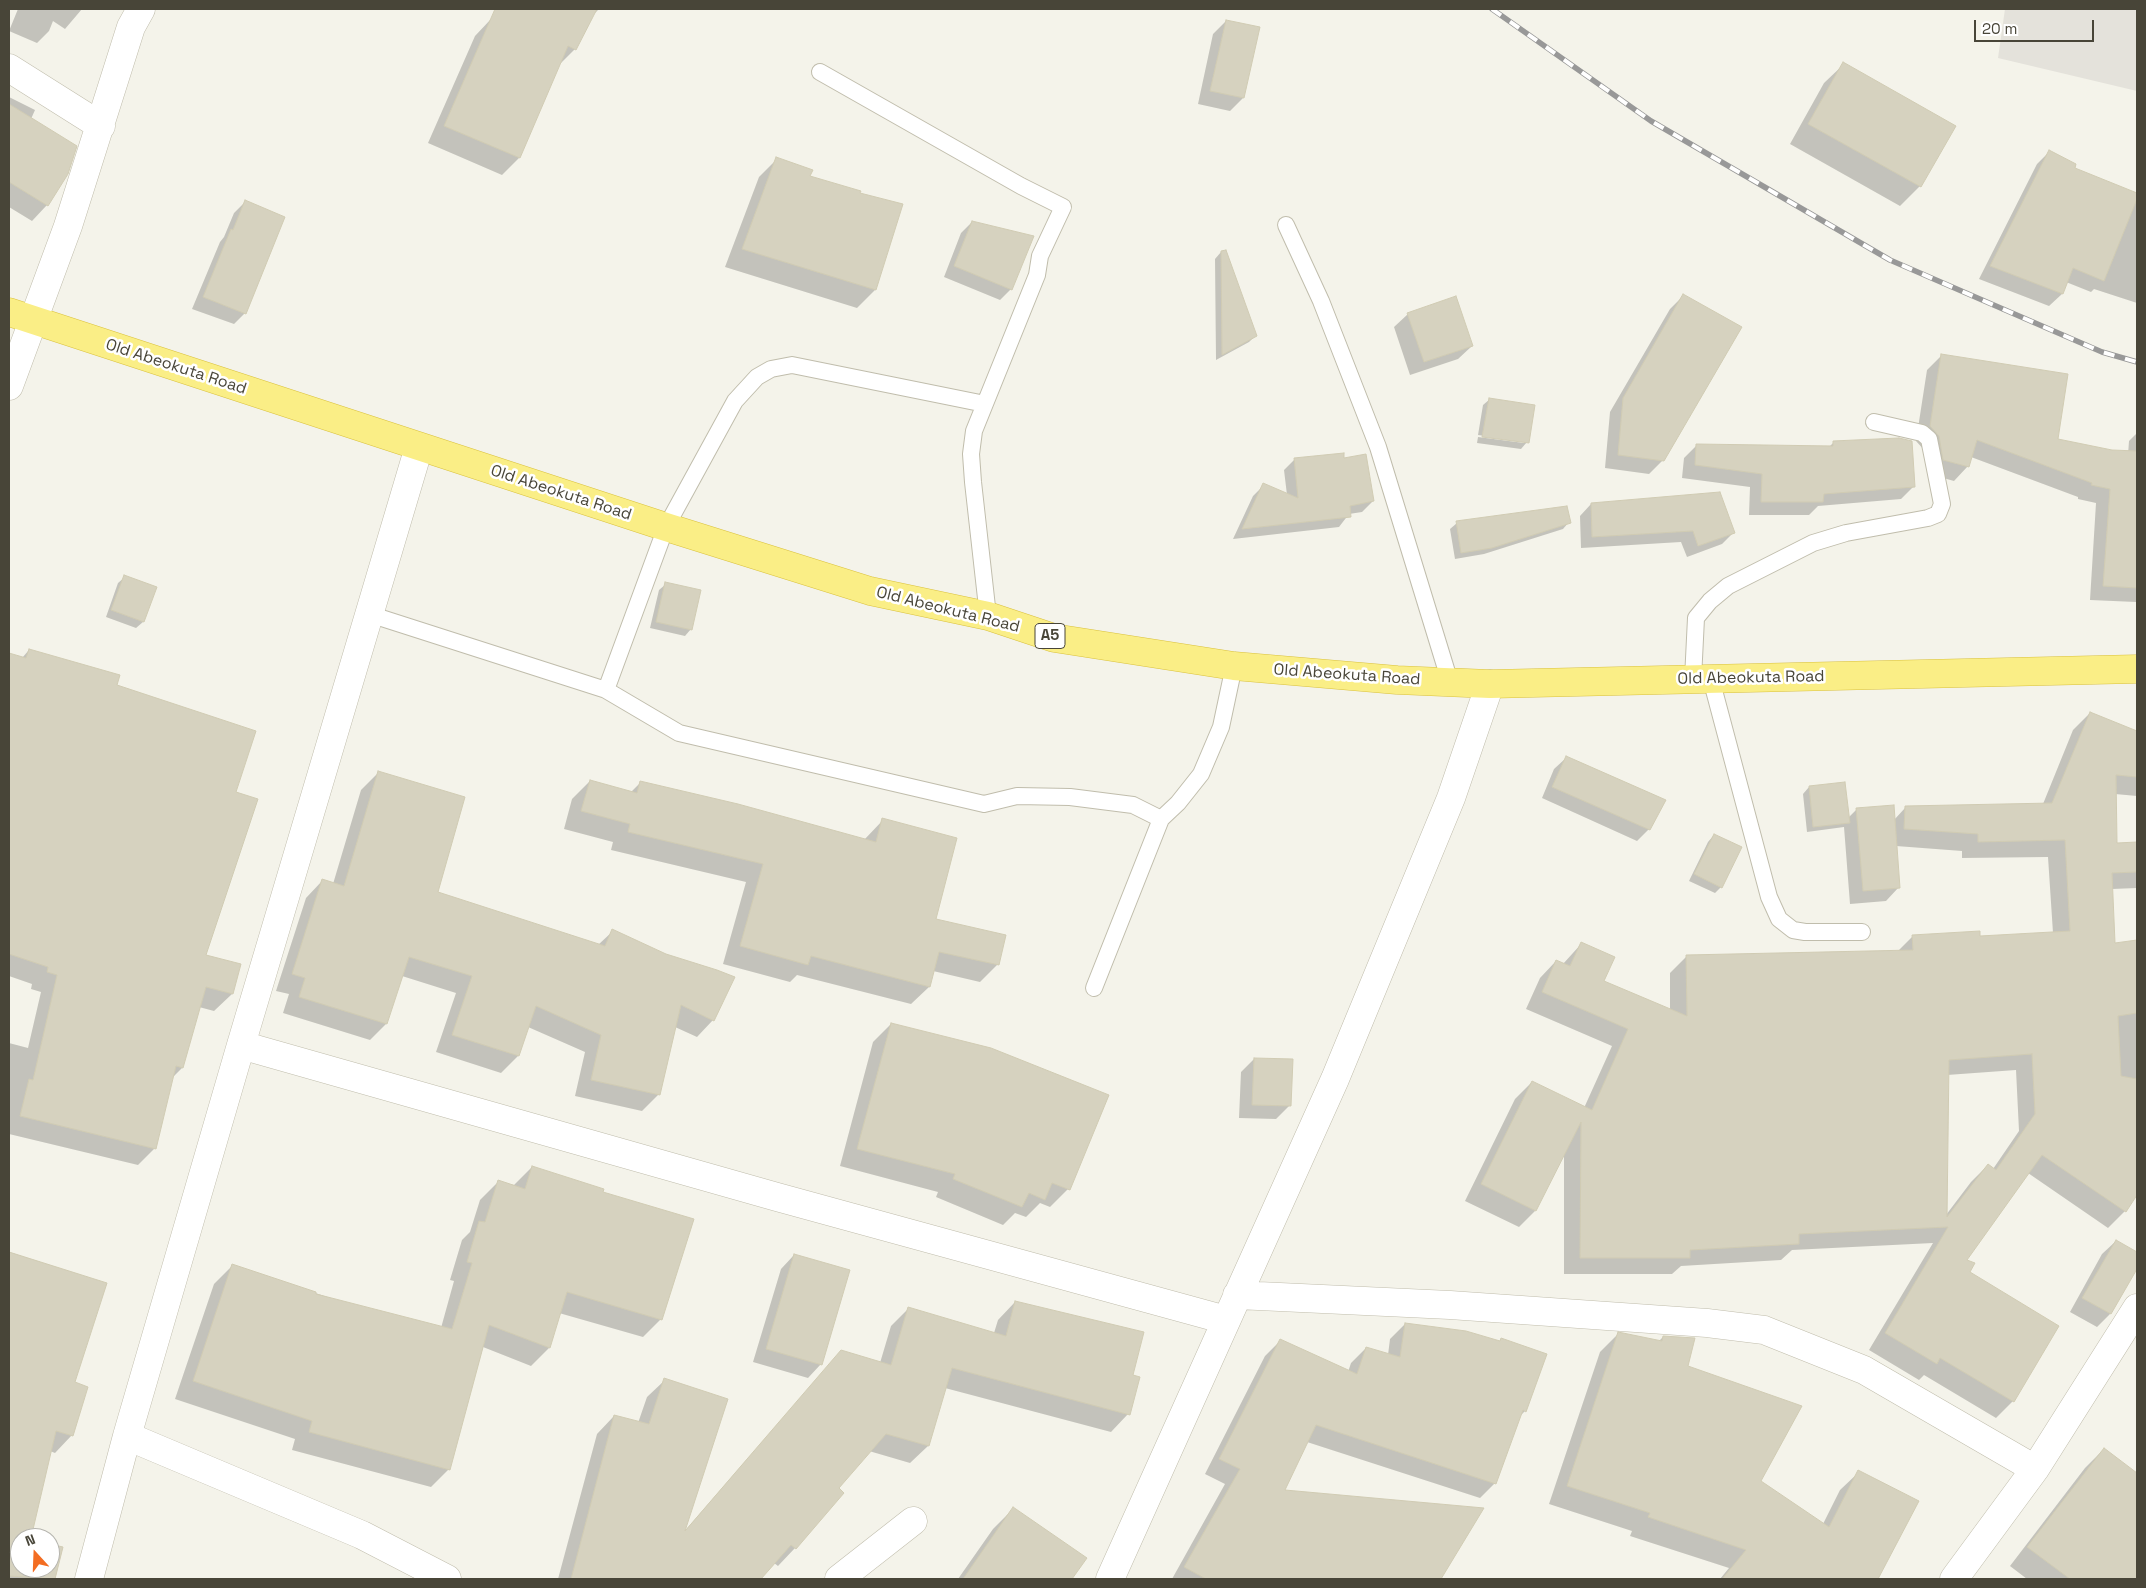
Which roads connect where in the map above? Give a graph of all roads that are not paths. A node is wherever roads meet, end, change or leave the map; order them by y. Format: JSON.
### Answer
{"nodes":[{"id":1,"x":141,"y":9,"type":"edge"},
{"id":2,"x":9,"y":68,"type":"edge"},
{"id":3,"x":820,"y":72,"type":"dead end"},
{"id":4,"x":101,"y":126,"type":"junction"},
{"id":5,"x":1286,"y":225,"type":"dead end"},
{"id":6,"x":9,"y":312,"type":"edge"},
{"id":7,"x":34,"y":320,"type":"junction"},
{"id":8,"x":9,"y":386,"type":"edge"},
{"id":9,"x":986,"y":404,"type":"junction"},
{"id":10,"x":1874,"y":422,"type":"dead end"},
{"id":11,"x":419,"y":447,"type":"junction"},
{"id":12,"x":666,"y":527,"type":"junction"},
{"id":13,"x":369,"y":614,"type":"junction"},
{"id":14,"x":988,"y":616,"type":"junction"},
{"id":15,"x":1234,"y":666,"type":"junction"},
{"id":16,"x":2137,"y":669,"type":"edge"},
{"id":17,"x":1702,"y":679,"type":"junction"},
{"id":18,"x":1450,"y":682,"type":"junction"},
{"id":19,"x":1490,"y":684,"type":"junction"},
{"id":20,"x":606,"y":690,"type":"junction"},
{"id":21,"x":1161,"y":819,"type":"junction"},
{"id":22,"x":1862,"y":932,"type":"dead end"},
{"id":23,"x":1094,"y":988,"type":"dead end"},
{"id":24,"x":241,"y":1045,"type":"junction"},
{"id":25,"x":1238,"y":1295,"type":"junction"},
{"id":26,"x":2137,"y":1308,"type":"edge"},
{"id":27,"x":1226,"y":1320,"type":"junction"},
{"id":28,"x":127,"y":1436,"type":"junction"},
{"id":29,"x":2035,"y":1469,"type":"junction"},
{"id":30,"x":914,"y":1521,"type":"dead end"},
{"id":31,"x":89,"y":1579,"type":"edge"},
{"id":32,"x":447,"y":1579,"type":"edge"},
{"id":33,"x":838,"y":1579,"type":"edge"},
{"id":34,"x":1110,"y":1579,"type":"edge"},
{"id":35,"x":1955,"y":1579,"type":"edge"}],
"edges":[{"from":1,"to":4,"type":"street"},
{"from":2,"to":4,"type":"street"},
{"from":3,"to":9,"type":"lane"},
{"from":4,"to":7,"type":"street"},
{"from":5,"to":18,"type":"lane"},
{"from":6,"to":7,"type":"highway","name":"Old Abeokuta Road","number":"A5"},
{"from":7,"to":8,"type":"street"},
{"from":7,"to":11,"type":"highway","name":"Old Abeokuta Road","number":"A5"},
{"from":9,"to":12,"type":"lane"},
{"from":9,"to":14,"type":"lane"},
{"from":10,"to":17,"type":"lane"},
{"from":11,"to":12,"type":"highway","name":"Old Abeokuta Road","number":"A5"},
{"from":11,"to":13,"type":"street"},
{"from":12,"to":14,"type":"highway","name":"Old Abeokuta Road","number":"A5"},
{"from":12,"to":20,"type":"lane"},
{"from":13,"to":20,"type":"lane"},
{"from":13,"to":24,"type":"street"},
{"from":14,"to":15,"type":"highway","name":"Old Abeokuta Road","number":"A5"},
{"from":15,"to":18,"type":"highway","name":"Old Abeokuta Road","number":"A5"},
{"from":15,"to":21,"type":"lane"},
{"from":16,"to":17,"type":"highway","name":"Old Abeokuta Road","number":"A5"},
{"from":17,"to":19,"type":"highway","name":"Old Abeokuta Road","number":"A5"},
{"from":17,"to":22,"type":"lane"},
{"from":18,"to":19,"type":"highway","name":"Old Abeokuta Road","number":"A5"},
{"from":19,"to":25,"type":"street"},
{"from":20,"to":21,"type":"lane"},
{"from":21,"to":23,"type":"lane"},
{"from":24,"to":27,"type":"street"},
{"from":24,"to":28,"type":"street"},
{"from":25,"to":27,"type":"street"},
{"from":25,"to":29,"type":"street"},
{"from":26,"to":29,"type":"street"},
{"from":27,"to":34,"type":"street"},
{"from":28,"to":31,"type":"street"},
{"from":28,"to":32,"type":"street"},
{"from":29,"to":35,"type":"street"},
{"from":30,"to":33,"type":"street"}]}
